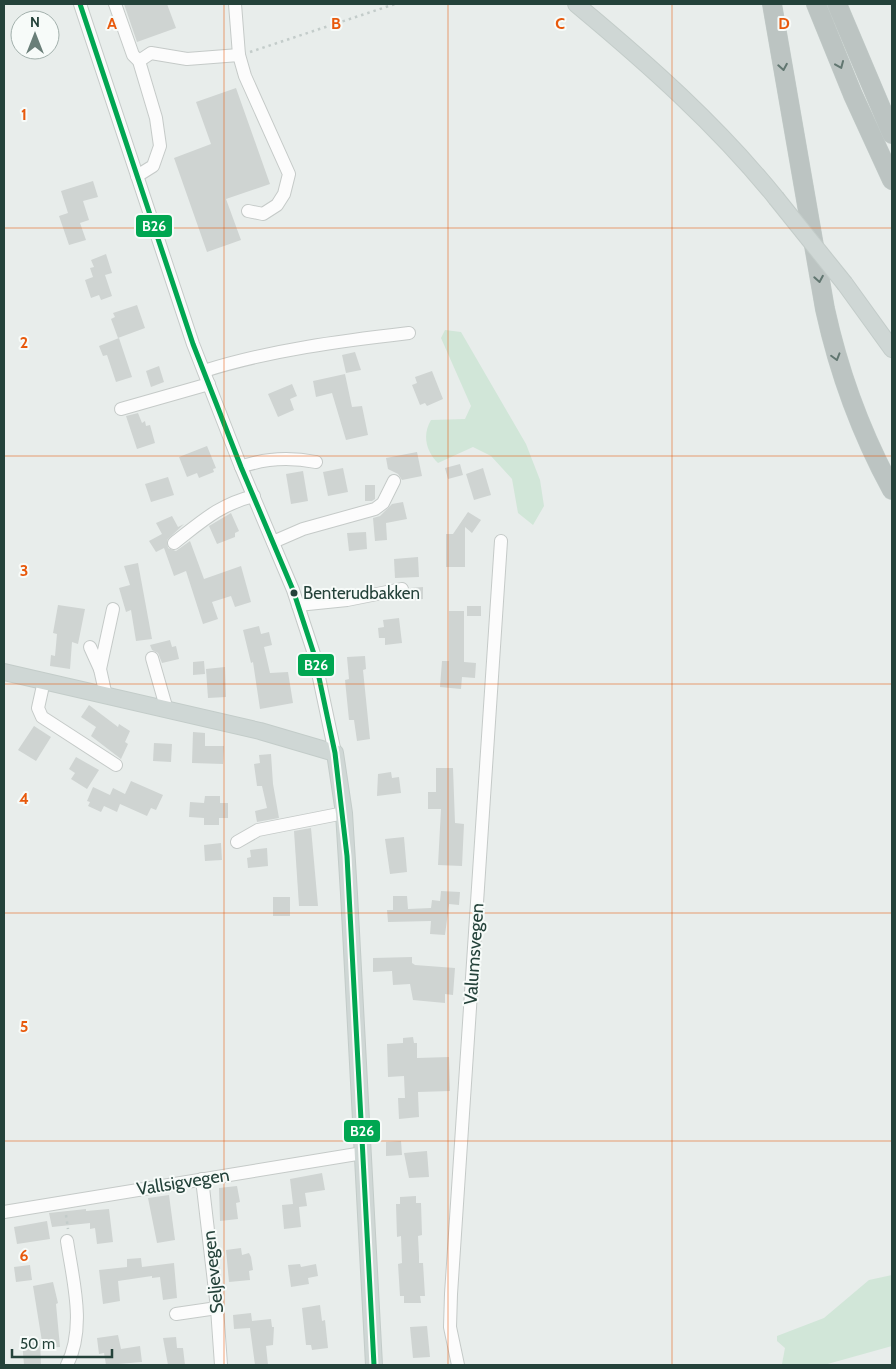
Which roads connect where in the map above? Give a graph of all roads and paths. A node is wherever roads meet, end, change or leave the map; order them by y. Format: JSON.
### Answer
{"nodes":[{"id":1,"x":80,"y":4,"type":"edge"},
{"id":2,"x":115,"y":4,"type":"edge"},
{"id":3,"x":234,"y":4,"type":"edge"},
{"id":4,"x":395,"y":4,"type":"edge"},
{"id":5,"x":576,"y":4,"type":"edge"},
{"id":6,"x":772,"y":4,"type":"edge"},
{"id":7,"x":816,"y":4,"type":"edge"},
{"id":8,"x":836,"y":4,"type":"edge"},
{"id":9,"x":239,"y":55,"type":"junction"},
{"id":10,"x":139,"y":62,"type":"junction"},
{"id":11,"x":892,"y":134,"type":"edge"},
{"id":12,"x":137,"y":176,"type":"junction"},
{"id":13,"x":892,"y":180,"type":"edge"},
{"id":14,"x":248,"y":211,"type":"dead end"},
{"id":15,"x":409,"y":333,"type":"dead end"},
{"id":16,"x":892,"y":349,"type":"edge"},
{"id":17,"x":204,"y":371,"type":"junction"},
{"id":18,"x":209,"y":384,"type":"junction"},
{"id":19,"x":120,"y":409,"type":"dead end"},
{"id":20,"x":316,"y":462,"type":"dead end"},
{"id":21,"x":241,"y":467,"type":"junction"},
{"id":22,"x":394,"y":481,"type":"dead end"},
{"id":23,"x":892,"y":490,"type":"edge"},
{"id":24,"x":254,"y":496,"type":"junction"},
{"id":25,"x":501,"y":541,"type":"dead end"},
{"id":26,"x":273,"y":542,"type":"junction"},
{"id":27,"x":174,"y":543,"type":"dead end"},
{"id":28,"x":402,"y":589,"type":"dead end"},
{"id":29,"x":298,"y":605,"type":"junction"},
{"id":30,"x":113,"y":609,"type":"dead end"},
{"id":31,"x":90,"y":647,"type":"dead end"},
{"id":32,"x":152,"y":658,"type":"dead end"},
{"id":33,"x":100,"y":669,"type":"junction"},
{"id":34,"x":4,"y":672,"type":"edge"},
{"id":35,"x":44,"y":681,"type":"junction"},
{"id":36,"x":106,"y":696,"type":"junction"},
{"id":37,"x":167,"y":710,"type":"junction"},
{"id":38,"x":335,"y":754,"type":"junction"},
{"id":39,"x":116,"y":765,"type":"dead end"},
{"id":40,"x":344,"y":813,"type":"junction"},
{"id":41,"x":237,"y":842,"type":"dead end"},
{"id":42,"x":363,"y":1153,"type":"junction"},
{"id":43,"x":202,"y":1179,"type":"junction"},
{"id":44,"x":64,"y":1202,"type":"junction"},
{"id":45,"x":4,"y":1212,"type":"edge"},
{"id":46,"x":67,"y":1241,"type":"joint"},
{"id":47,"x":218,"y":1308,"type":"junction"},
{"id":48,"x":176,"y":1314,"type":"dead end"},
{"id":49,"x":67,"y":1365,"type":"edge"},
{"id":50,"x":221,"y":1365,"type":"edge"},
{"id":51,"x":374,"y":1365,"type":"edge"},
{"id":52,"x":458,"y":1365,"type":"edge"}],
"edges":[{"from":1,"to":12,"type":"street"},
{"from":2,"to":10,"type":"street"},
{"from":3,"to":9,"type":"street"},
{"from":4,"to":9,"type":"path"},
{"from":5,"to":16,"type":"main road","bridge":true},
{"from":6,"to":23,"type":"highway","one_way":true},
{"from":7,"to":13,"type":"highway","one_way":true},
{"from":8,"to":11,"type":"highway"},
{"from":9,"to":10,"type":"street"},
{"from":9,"to":14,"type":"street"},
{"from":10,"to":12,"type":"street"},
{"from":12,"to":17,"type":"street"},
{"from":15,"to":17,"type":"street"},
{"from":17,"to":18,"type":"street"},
{"from":18,"to":19,"type":"street"},
{"from":18,"to":21,"type":"street"},
{"from":20,"to":21,"type":"street"},
{"from":21,"to":24,"type":"street"},
{"from":22,"to":26,"type":"street"},
{"from":24,"to":26,"type":"street"},
{"from":24,"to":27,"type":"street"},
{"from":25,"to":52,"type":"street","name":"Valumsvegen"},
{"from":26,"to":29,"type":"street"},
{"from":28,"to":29,"type":"street"},
{"from":29,"to":38,"type":"street"},
{"from":30,"to":33,"type":"street"},
{"from":31,"to":33,"type":"street"},
{"from":32,"to":37,"type":"street"},
{"from":33,"to":36,"type":"street"},
{"from":34,"to":35,"type":"main road"},
{"from":35,"to":36,"type":"main road"},
{"from":35,"to":39,"type":"street"},
{"from":36,"to":37,"type":"main road"},
{"from":37,"to":38,"type":"main road"},
{"from":38,"to":40,"type":"main road"},
{"from":40,"to":41,"type":"street"},
{"from":40,"to":42,"type":"main road"},
{"from":42,"to":43,"type":"street","name":"Vallsigvegen"},
{"from":42,"to":51,"type":"main road"},
{"from":43,"to":44,"type":"street","name":"Vallsigvegen"},
{"from":43,"to":47,"type":"street","name":"Seljevegen"},
{"from":44,"to":45,"type":"street","name":"Vallsigvegen"},
{"from":44,"to":46,"type":"path"},
{"from":46,"to":49,"type":"street"},
{"from":47,"to":48,"type":"street"},
{"from":47,"to":50,"type":"street","name":"Seljevegen"}]}
